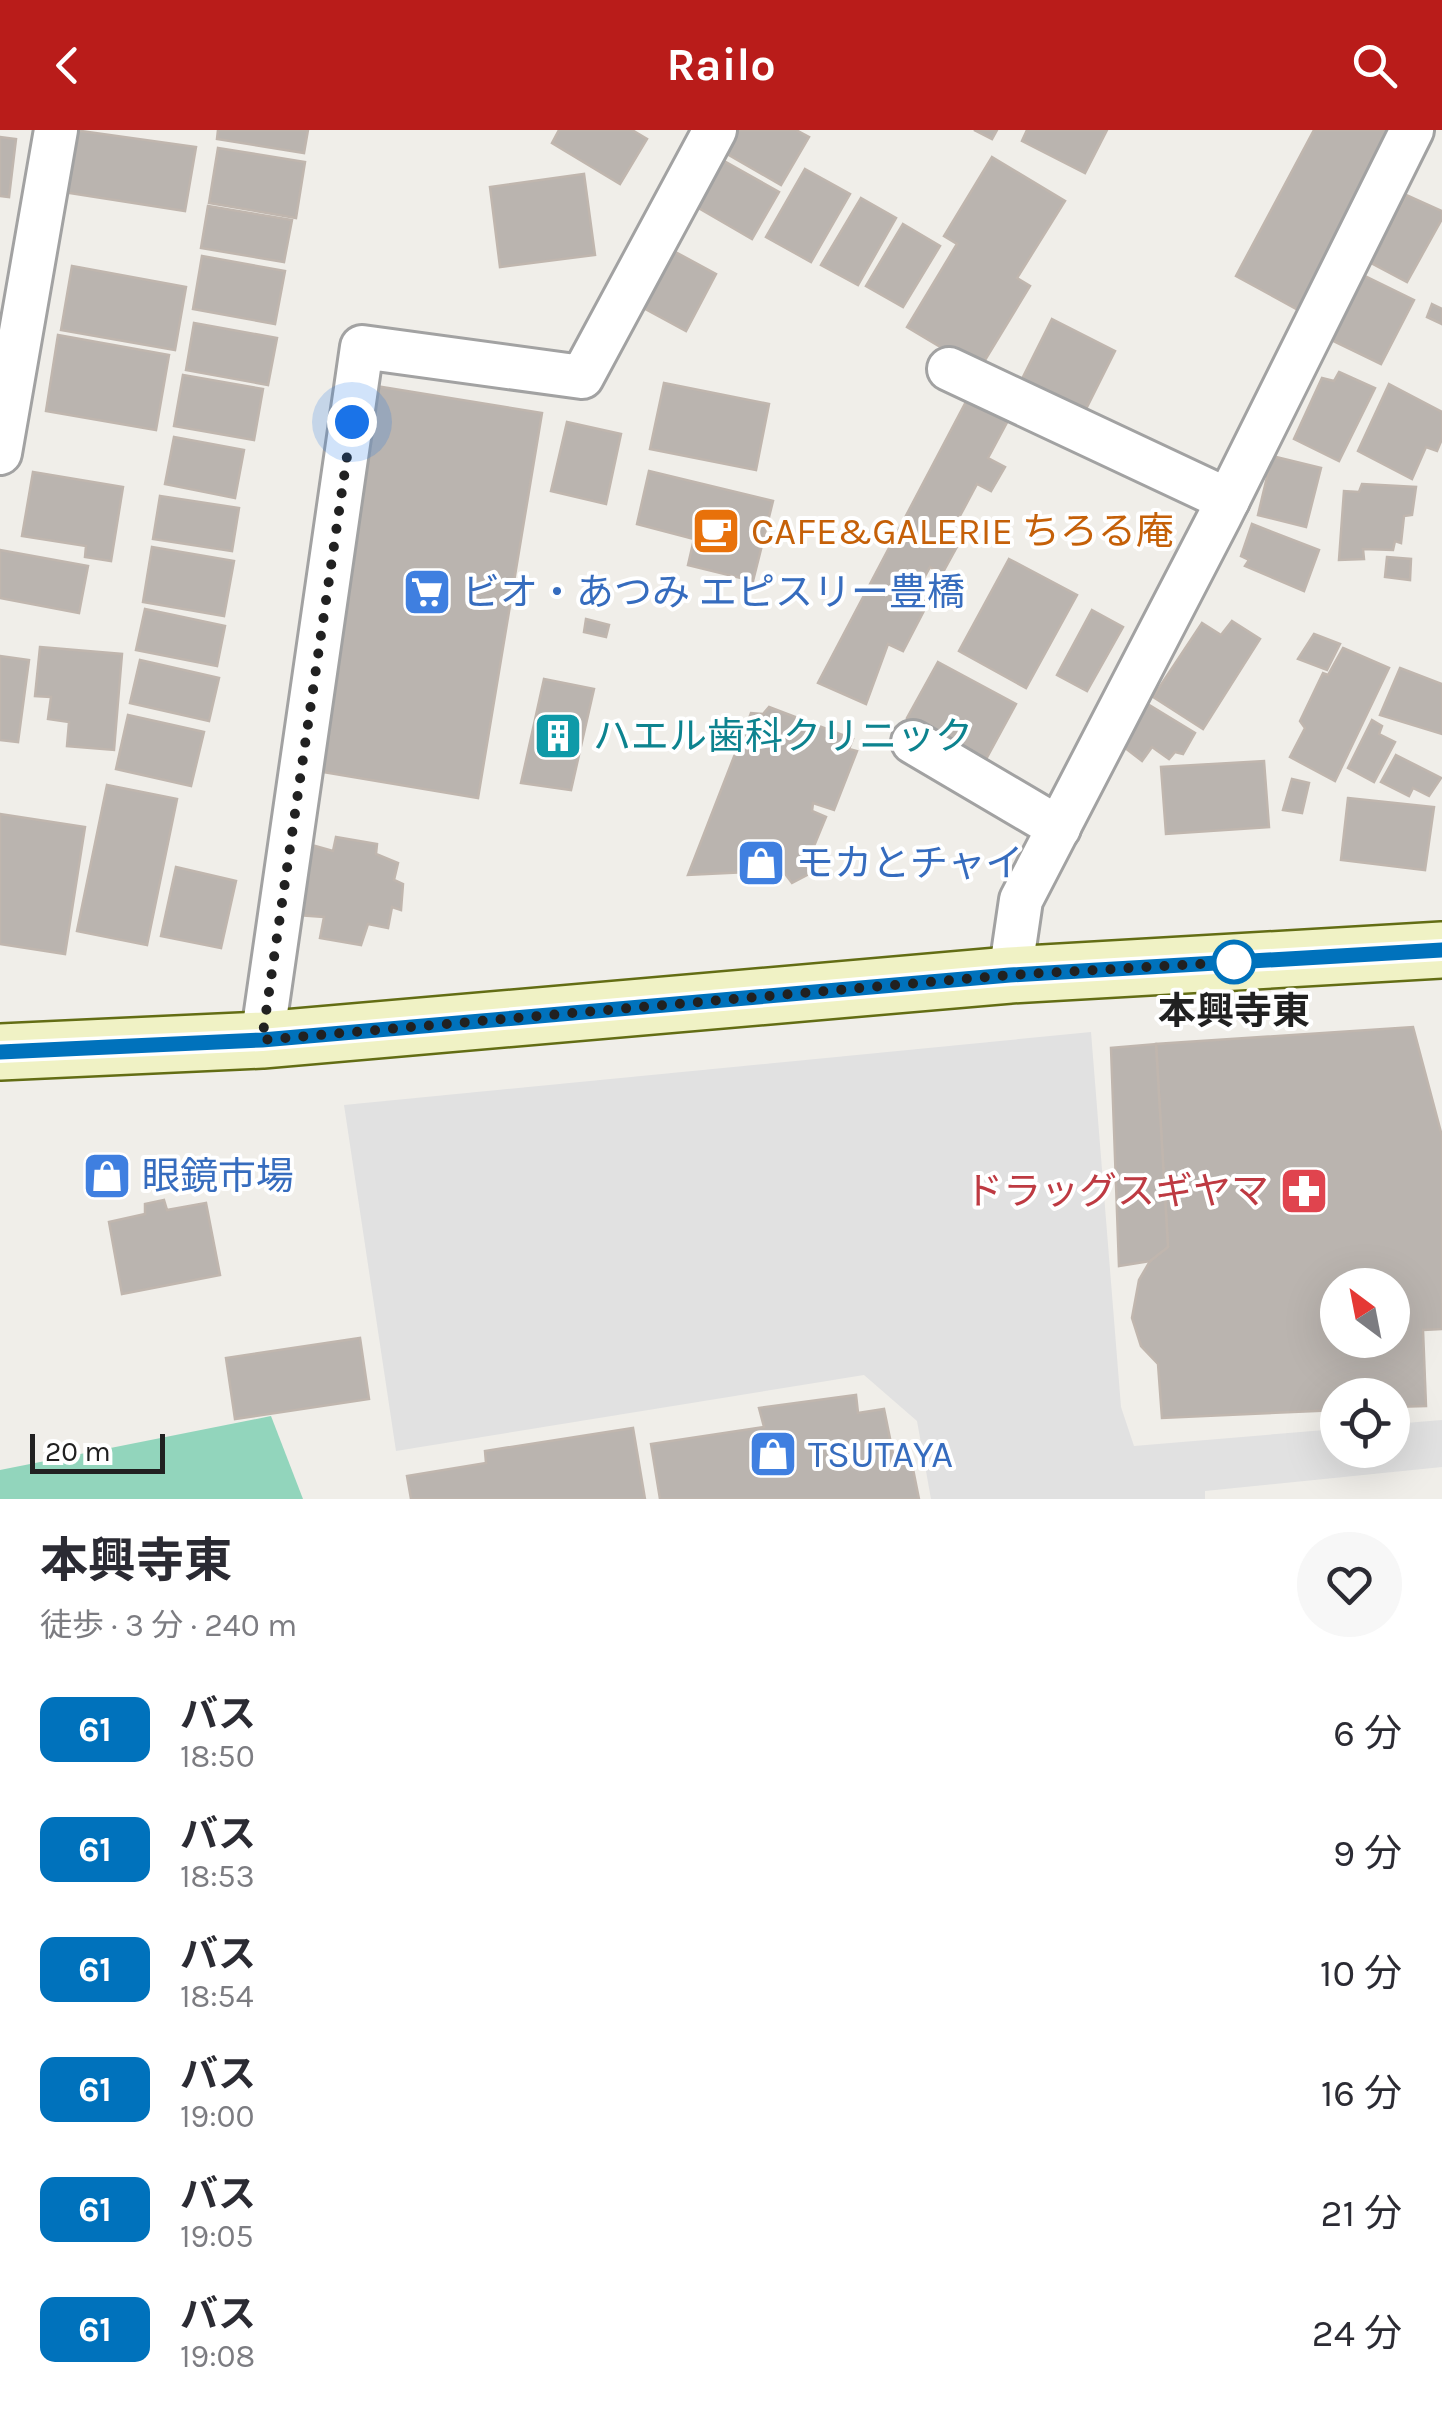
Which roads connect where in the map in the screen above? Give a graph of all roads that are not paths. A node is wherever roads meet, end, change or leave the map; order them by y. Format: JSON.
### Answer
{"nodes":[{"id":1,"x":56,"y":130,"type":"edge"},
{"id":2,"x":715,"y":130,"type":"edge"},
{"id":3,"x":1412,"y":130,"type":"edge"},
{"id":4,"x":949,"y":369,"type":"dead end"},
{"id":5,"x":0,"y":453,"type":"edge"},
{"id":6,"x":1228,"y":500,"type":"junction"},
{"id":7,"x":913,"y":742,"type":"dead end"},
{"id":8,"x":1058,"y":828,"type":"junction"},
{"id":9,"x":1442,"y":950,"type":"edge"},
{"id":10,"x":1010,"y":975,"type":"junction"},
{"id":11,"x":262,"y":1040,"type":"junction"},
{"id":12,"x":0,"y":1052,"type":"edge"}],
"edges":[{"from":1,"to":5,"type":"street"},
{"from":2,"to":11,"type":"street"},
{"from":3,"to":6,"type":"street"},
{"from":4,"to":6,"type":"street"},
{"from":6,"to":8,"type":"street"},
{"from":7,"to":8,"type":"street"},
{"from":8,"to":10,"type":"street"},
{"from":9,"to":10,"type":"street"},
{"from":10,"to":11,"type":"street"},
{"from":11,"to":12,"type":"street"}]}
